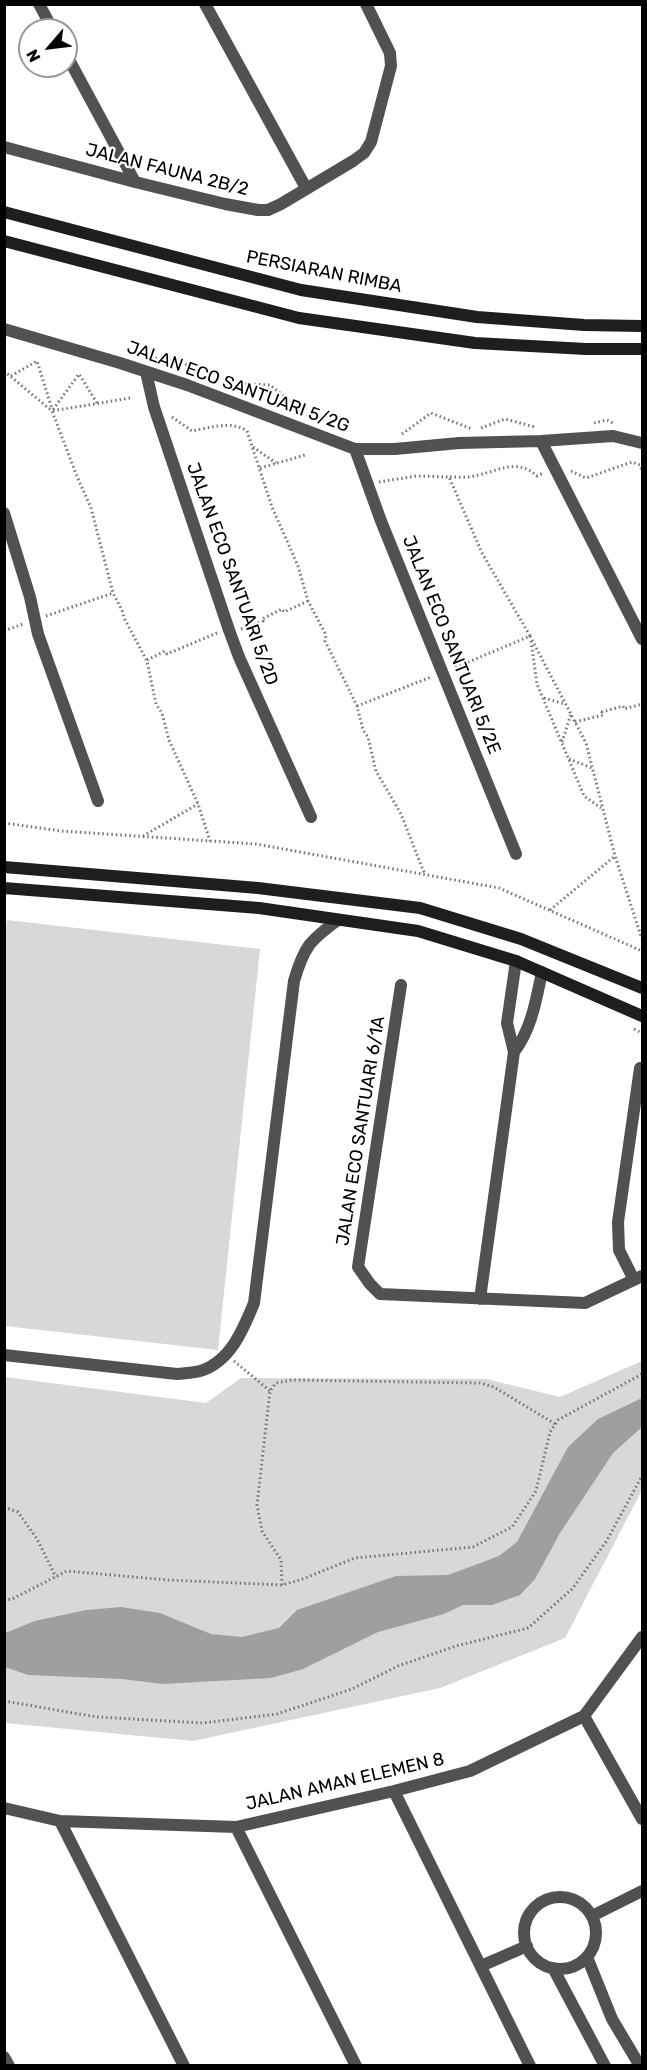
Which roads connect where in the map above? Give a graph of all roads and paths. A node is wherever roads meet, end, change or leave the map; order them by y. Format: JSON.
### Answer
{"nodes":[{"id":1,"x":39,"y":4,"type":"edge"},
{"id":2,"x":205,"y":4,"type":"edge"},
{"id":3,"x":366,"y":4,"type":"edge"},
{"id":4,"x":47,"y":18,"type":"edge"},
{"id":5,"x":78,"y":76,"type":"edge"},
{"id":6,"x":4,"y":147,"type":"edge"},
{"id":7,"x":135,"y":182,"type":"junction"},
{"id":8,"x":306,"y":188,"type":"junction"},
{"id":9,"x":4,"y":212,"type":"edge"},
{"id":10,"x":4,"y":241,"type":"edge"},
{"id":11,"x":642,"y":326,"type":"edge"},
{"id":12,"x":4,"y":329,"type":"edge"},
{"id":13,"x":642,"y":349,"type":"edge"},
{"id":14,"x":147,"y":357,"type":"dead end"},
{"id":15,"x":4,"y":371,"type":"edge"},
{"id":16,"x":146,"y":372,"type":"junction"},
{"id":17,"x":197,"y":375,"type":"dead end"},
{"id":18,"x":10,"y":376,"type":"junction"},
{"id":19,"x":216,"y":383,"type":"dead end"},
{"id":20,"x":130,"y":398,"type":"dead end"},
{"id":21,"x":97,"y":403,"type":"junction"},
{"id":22,"x":52,"y":411,"type":"junction"},
{"id":23,"x":156,"y":412,"type":"junction"},
{"id":24,"x":316,"y":420,"type":"dead end"},
{"id":25,"x":616,"y":424,"type":"dead end"},
{"id":26,"x":586,"y":425,"type":"dead end"},
{"id":27,"x":542,"y":435,"type":"junction"},
{"id":28,"x":398,"y":437,"type":"dead end"},
{"id":29,"x":642,"y":443,"type":"edge"},
{"id":30,"x":252,"y":445,"type":"junction"},
{"id":31,"x":355,"y":449,"type":"junction"},
{"id":32,"x":305,"y":454,"type":"dead end"},
{"id":33,"x":276,"y":463,"type":"junction"},
{"id":34,"x":260,"y":468,"type":"junction"},
{"id":35,"x":554,"y":468,"type":"junction"},
{"id":36,"x":642,"y":470,"type":"edge"},
{"id":37,"x":449,"y":477,"type":"junction"},
{"id":38,"x":366,"y":484,"type":"junction"},
{"id":39,"x":4,"y":513,"type":"edge"},
{"id":40,"x":113,"y":593,"type":"junction"},
{"id":41,"x":35,"y":620,"type":"junction"},
{"id":42,"x":4,"y":631,"type":"edge"},
{"id":43,"x":530,"y":636,"type":"junction"},
{"id":44,"x":642,"y":639,"type":"edge"},
{"id":45,"x":442,"y":673,"type":"junction"},
{"id":46,"x":543,"y":698,"type":"junction"},
{"id":47,"x":566,"y":704,"type":"junction"},
{"id":48,"x":642,"y":705,"type":"edge"},
{"id":49,"x":357,"y":706,"type":"junction"},
{"id":50,"x":571,"y":714,"type":"junction"},
{"id":51,"x":575,"y":722,"type":"junction"},
{"id":52,"x":562,"y":743,"type":"junction"},
{"id":53,"x":568,"y":758,"type":"junction"},
{"id":54,"x":592,"y":768,"type":"junction"},
{"id":55,"x":98,"y":801,"type":"dead end"},
{"id":56,"x":198,"y":804,"type":"junction"},
{"id":57,"x":603,"y":809,"type":"junction"},
{"id":58,"x":311,"y":817,"type":"dead end"},
{"id":59,"x":4,"y":823,"type":"edge"},
{"id":60,"x":143,"y":836,"type":"junction"},
{"id":61,"x":210,"y":841,"type":"junction"},
{"id":62,"x":516,"y":854,"type":"dead end"},
{"id":63,"x":615,"y":856,"type":"junction"},
{"id":64,"x":4,"y":867,"type":"edge"},
{"id":65,"x":425,"y":874,"type":"junction"},
{"id":66,"x":4,"y":888,"type":"edge"},
{"id":67,"x":550,"y":910,"type":"junction"},
{"id":68,"x":338,"y":920,"type":"junction"},
{"id":69,"x":642,"y":939,"type":"edge"},
{"id":70,"x":642,"y":951,"type":"edge"},
{"id":71,"x":516,"y":961,"type":"junction"},
{"id":72,"x":542,"y":972,"type":"junction"},
{"id":73,"x":401,"y":985,"type":"dead end"},
{"id":74,"x":642,"y":988,"type":"edge"},
{"id":75,"x":642,"y":1016,"type":"edge"},
{"id":76,"x":514,"y":1052,"type":"junction"},
{"id":77,"x":640,"y":1068,"type":"dead end"},
{"id":78,"x":638,"y":1278,"type":"edge"},
{"id":79,"x":480,"y":1299,"type":"junction"},
{"id":80,"x":225,"y":1354,"type":"junction"},
{"id":81,"x":4,"y":1355,"type":"edge"},
{"id":82,"x":642,"y":1374,"type":"edge"},
{"id":83,"x":270,"y":1391,"type":"junction"},
{"id":84,"x":555,"y":1424,"type":"junction"},
{"id":85,"x":642,"y":1476,"type":"edge"},
{"id":86,"x":4,"y":1507,"type":"edge"},
{"id":87,"x":56,"y":1577,"type":"junction"},
{"id":88,"x":282,"y":1585,"type":"junction"},
{"id":89,"x":4,"y":1600,"type":"edge"},
{"id":90,"x":642,"y":1637,"type":"edge"},
{"id":91,"x":4,"y":1701,"type":"edge"},
{"id":92,"x":584,"y":1716,"type":"junction"},
{"id":93,"x":394,"y":1791,"type":"junction"},
{"id":94,"x":4,"y":1808,"type":"edge"},
{"id":95,"x":642,"y":1819,"type":"edge"},
{"id":96,"x":60,"y":1821,"type":"junction"},
{"id":97,"x":236,"y":1827,"type":"junction"},
{"id":98,"x":642,"y":1891,"type":"edge"},
{"id":99,"x":592,"y":1916,"type":"junction"},
{"id":100,"x":527,"y":1946,"type":"junction"},
{"id":101,"x":587,"y":1957,"type":"junction"},
{"id":102,"x":481,"y":1966,"type":"junction"},
{"id":103,"x":553,"y":1968,"type":"junction"},
{"id":104,"x":4,"y":2057,"type":"edge"},
{"id":105,"x":9,"y":2066,"type":"edge"},
{"id":106,"x":184,"y":2066,"type":"edge"},
{"id":107,"x":356,"y":2066,"type":"edge"},
{"id":108,"x":530,"y":2066,"type":"edge"},
{"id":109,"x":605,"y":2066,"type":"edge"},
{"id":110,"x":640,"y":2066,"type":"edge"}],
"edges":[{"from":1,"to":4,"type":"street"},
{"from":2,"to":8,"type":"street"},
{"from":3,"to":8,"type":"street","name":"JALAN FAUNA 2B/2"},
{"from":5,"to":7,"type":"street"},
{"from":6,"to":7,"type":"street","name":"JALAN FAUNA 2B/2"},
{"from":7,"to":8,"type":"street","name":"JALAN FAUNA 2B/2"},
{"from":9,"to":11,"type":"street","name":"PERSIARAN RIMBA"},
{"from":10,"to":13,"type":"street"},
{"from":12,"to":16,"type":"street","name":"JALAN ECO SANTUARI 5/2G"},
{"from":14,"to":17,"type":"path"},
{"from":15,"to":18,"type":"path"},
{"from":16,"to":23,"type":"street","name":"JALAN ECO SANTUARI 5/2D"},
{"from":16,"to":31,"type":"street","name":"JALAN ECO SANTUARI 5/2G"},
{"from":18,"to":22,"type":"path"},
{"from":18,"to":22,"type":"path"},
{"from":19,"to":24,"type":"path"},
{"from":20,"to":21,"type":"path"},
{"from":21,"to":22,"type":"path"},
{"from":21,"to":22,"type":"path"},
{"from":22,"to":40,"type":"path"},
{"from":23,"to":30,"type":"path"},
{"from":23,"to":58,"type":"street","name":"JALAN ECO SANTUARI 5/2D"},
{"from":25,"to":26,"type":"path"},
{"from":27,"to":28,"type":"path"},
{"from":27,"to":29,"type":"street","name":"JALAN ECO SANTUARI 5/2G"},
{"from":27,"to":31,"type":"street","name":"JALAN ECO SANTUARI 5/2G"},
{"from":27,"to":35,"type":"street"},
{"from":30,"to":33,"type":"path"},
{"from":30,"to":34,"type":"path"},
{"from":31,"to":38,"type":"street","name":"JALAN ECO SANTUARI 5/2E"},
{"from":32,"to":33,"type":"path"},
{"from":33,"to":34,"type":"path"},
{"from":34,"to":49,"type":"path"},
{"from":35,"to":36,"type":"path"},
{"from":35,"to":37,"type":"path"},
{"from":35,"to":44,"type":"street"},
{"from":37,"to":38,"type":"path"},
{"from":37,"to":43,"type":"path"},
{"from":38,"to":45,"type":"street","name":"JALAN ECO SANTUARI 5/2E"},
{"from":39,"to":41,"type":"street"},
{"from":40,"to":41,"type":"path"},
{"from":40,"to":56,"type":"path"},
{"from":41,"to":42,"type":"path"},
{"from":41,"to":55,"type":"street"},
{"from":43,"to":45,"type":"path"},
{"from":43,"to":46,"type":"path"},
{"from":43,"to":47,"type":"path"},
{"from":45,"to":49,"type":"path"},
{"from":45,"to":62,"type":"street","name":"JALAN ECO SANTUARI 5/2E"},
{"from":46,"to":47,"type":"path"},
{"from":46,"to":52,"type":"path"},
{"from":47,"to":50,"type":"path"},
{"from":48,"to":51,"type":"path"},
{"from":49,"to":65,"type":"path"},
{"from":50,"to":51,"type":"path"},
{"from":50,"to":52,"type":"path"},
{"from":51,"to":54,"type":"path"},
{"from":52,"to":53,"type":"path"},
{"from":53,"to":54,"type":"path"},
{"from":53,"to":57,"type":"path"},
{"from":54,"to":57,"type":"path"},
{"from":56,"to":60,"type":"path"},
{"from":56,"to":61,"type":"path"},
{"from":57,"to":63,"type":"path"},
{"from":59,"to":60,"type":"path"},
{"from":60,"to":61,"type":"path"},
{"from":61,"to":65,"type":"path"},
{"from":63,"to":67,"type":"path"},
{"from":63,"to":69,"type":"path"},
{"from":64,"to":74,"type":"street"},
{"from":65,"to":67,"type":"path"},
{"from":66,"to":68,"type":"street"},
{"from":67,"to":70,"type":"path"},
{"from":68,"to":71,"type":"street"},
{"from":68,"to":80,"type":"street"},
{"from":71,"to":72,"type":"street"},
{"from":71,"to":76,"type":"street"},
{"from":72,"to":75,"type":"street"},
{"from":72,"to":76,"type":"street"},
{"from":73,"to":79,"type":"street","name":"JALAN ECO SANTUARI 6/1A"},
{"from":76,"to":79,"type":"street"},
{"from":77,"to":78,"type":"street"},
{"from":78,"to":79,"type":"street","name":"JALAN ECO SANTUARI 6/1A"},
{"from":80,"to":81,"type":"street"},
{"from":80,"to":83,"type":"path"},
{"from":82,"to":84,"type":"path"},
{"from":83,"to":84,"type":"path"},
{"from":83,"to":88,"type":"path"},
{"from":84,"to":88,"type":"path"},
{"from":85,"to":91,"type":"path"},
{"from":86,"to":87,"type":"path"},
{"from":87,"to":88,"type":"path"},
{"from":87,"to":89,"type":"path"},
{"from":90,"to":92,"type":"street","name":"JALAN AMAN ELEMEN 8"},
{"from":92,"to":93,"type":"street","name":"JALAN AMAN ELEMEN 8"},
{"from":92,"to":95,"type":"street"},
{"from":93,"to":97,"type":"street","name":"JALAN AMAN ELEMEN 8"},
{"from":93,"to":102,"type":"street"},
{"from":94,"to":96,"type":"street","name":"JALAN AMAN ELEMEN 8"},
{"from":96,"to":97,"type":"street","name":"JALAN AMAN ELEMEN 8"},
{"from":96,"to":106,"type":"street"},
{"from":97,"to":107,"type":"street"},
{"from":98,"to":99,"type":"street"},
{"from":99,"to":100,"type":"street"},
{"from":99,"to":101,"type":"street"},
{"from":100,"to":102,"type":"street"},
{"from":100,"to":103,"type":"street"},
{"from":101,"to":103,"type":"street"},
{"from":101,"to":110,"type":"street"},
{"from":102,"to":108,"type":"street"},
{"from":103,"to":109,"type":"street"},
{"from":104,"to":105,"type":"street"}]}
